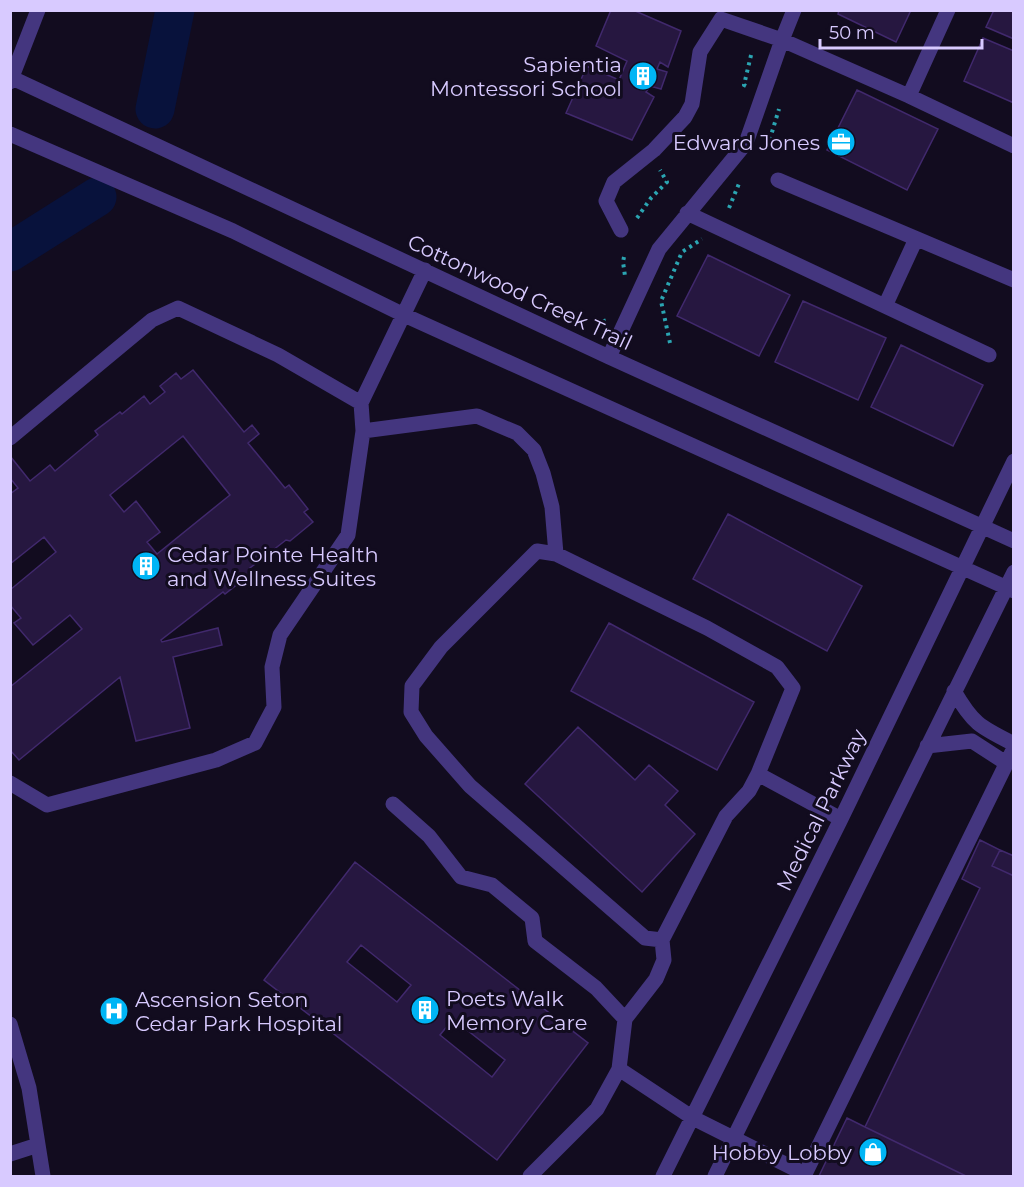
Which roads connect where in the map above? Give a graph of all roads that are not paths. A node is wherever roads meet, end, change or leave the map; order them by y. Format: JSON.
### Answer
{"nodes":[{"id":1,"x":38,"y":10,"type":"edge"},
{"id":2,"x":794,"y":10,"type":"edge"},
{"id":3,"x":948,"y":10,"type":"edge"},
{"id":4,"x":718,"y":15,"type":"edge"},
{"id":5,"x":782,"y":40,"type":"junction"},
{"id":6,"x":11,"y":79,"type":"edge"},
{"id":7,"x":909,"y":96,"type":"junction"},
{"id":8,"x":10,"y":134,"type":"edge"},
{"id":9,"x":1014,"y":146,"type":"edge"},
{"id":10,"x":778,"y":180,"type":"dead end"},
{"id":11,"x":687,"y":213,"type":"junction"},
{"id":12,"x":621,"y":230,"type":"dead end"},
{"id":13,"x":916,"y":239,"type":"junction"},
{"id":14,"x":425,"y":270,"type":"junction"},
{"id":15,"x":1014,"y":280,"type":"edge"},
{"id":16,"x":885,"y":306,"type":"junction"},
{"id":17,"x":404,"y":315,"type":"junction"},
{"id":18,"x":989,"y":355,"type":"dead end"},
{"id":19,"x":609,"y":357,"type":"junction"},
{"id":20,"x":360,"y":403,"type":"junction"},
{"id":21,"x":363,"y":431,"type":"junction"},
{"id":22,"x":10,"y":438,"type":"edge"},
{"id":23,"x":1014,"y":461,"type":"edge"},
{"id":24,"x":982,"y":526,"type":"junction"},
{"id":25,"x":1014,"y":541,"type":"edge"},
{"id":26,"x":556,"y":554,"type":"junction"},
{"id":27,"x":962,"y":569,"type":"junction"},
{"id":28,"x":1014,"y":572,"type":"edge"},
{"id":29,"x":1010,"y":589,"type":"edge"},
{"id":30,"x":954,"y":691,"type":"junction"},
{"id":31,"x":927,"y":746,"type":"junction"},
{"id":32,"x":1014,"y":746,"type":"edge"},
{"id":33,"x":1006,"y":763,"type":"junction"},
{"id":34,"x":758,"y":774,"type":"junction"},
{"id":35,"x":10,"y":783,"type":"edge"},
{"id":36,"x":393,"y":804,"type":"dead end"},
{"id":37,"x":841,"y":819,"type":"junction"},
{"id":38,"x":662,"y":940,"type":"junction"},
{"id":39,"x":625,"y":1018,"type":"junction"},
{"id":40,"x":10,"y":1024,"type":"edge"},
{"id":41,"x":619,"y":1069,"type":"junction"},
{"id":42,"x":693,"y":1118,"type":"junction"},
{"id":43,"x":734,"y":1139,"type":"junction"},
{"id":44,"x":38,"y":1145,"type":"junction"},
{"id":45,"x":10,"y":1154,"type":"edge"},
{"id":46,"x":804,"y":1175,"type":"edge"},
{"id":47,"x":43,"y":1176,"type":"edge"},
{"id":48,"x":530,"y":1176,"type":"edge"},
{"id":49,"x":663,"y":1176,"type":"edge"},
{"id":50,"x":715,"y":1176,"type":"edge"}],
"edges":[{"from":1,"to":6,"type":"street"},
{"from":2,"to":5,"type":"street"},
{"from":3,"to":7,"type":"street"},
{"from":4,"to":5,"type":"street"},
{"from":4,"to":12,"type":"street"},
{"from":5,"to":7,"type":"street"},
{"from":5,"to":11,"type":"street"},
{"from":6,"to":14,"type":"street","name":"Cottonwood Creek Trail"},
{"from":7,"to":9,"type":"street"},
{"from":8,"to":17,"type":"street"},
{"from":10,"to":13,"type":"street"},
{"from":11,"to":16,"type":"street"},
{"from":11,"to":19,"type":"street"},
{"from":13,"to":15,"type":"street"},
{"from":13,"to":16,"type":"street"},
{"from":14,"to":17,"type":"street"},
{"from":14,"to":19,"type":"street","name":"Cottonwood Creek Trail"},
{"from":16,"to":18,"type":"street"},
{"from":17,"to":20,"type":"street"},
{"from":17,"to":27,"type":"street"},
{"from":19,"to":24,"type":"street","name":"Cottonwood Creek Trail"},
{"from":20,"to":21,"type":"street"},
{"from":20,"to":22,"type":"street"},
{"from":21,"to":26,"type":"street"},
{"from":21,"to":35,"type":"street"},
{"from":23,"to":24,"type":"street","name":"Medical Parkway"},
{"from":24,"to":25,"type":"street","name":"Cottonwood Creek Trail"},
{"from":24,"to":27,"type":"street","name":"Medical Parkway"},
{"from":26,"to":34,"type":"street"},
{"from":26,"to":38,"type":"street"},
{"from":27,"to":29,"type":"street"},
{"from":27,"to":37,"type":"street","name":"Medical Parkway"},
{"from":28,"to":29,"type":"street"},
{"from":29,"to":30,"type":"street"},
{"from":30,"to":31,"type":"street"},
{"from":30,"to":32,"type":"street"},
{"from":31,"to":33,"type":"street"},
{"from":31,"to":43,"type":"street"},
{"from":32,"to":33,"type":"street"},
{"from":33,"to":46,"type":"street"},
{"from":34,"to":37,"type":"street"},
{"from":34,"to":38,"type":"street"},
{"from":36,"to":39,"type":"street"},
{"from":37,"to":42,"type":"street","name":"Medical Parkway"},
{"from":38,"to":39,"type":"street"},
{"from":39,"to":41,"type":"street"},
{"from":40,"to":44,"type":"street"},
{"from":41,"to":42,"type":"street"},
{"from":41,"to":48,"type":"street"},
{"from":42,"to":43,"type":"street"},
{"from":42,"to":49,"type":"street","name":"Medical Parkway"},
{"from":43,"to":46,"type":"street"},
{"from":43,"to":50,"type":"street"},
{"from":44,"to":45,"type":"street"},
{"from":44,"to":47,"type":"street"}]}
